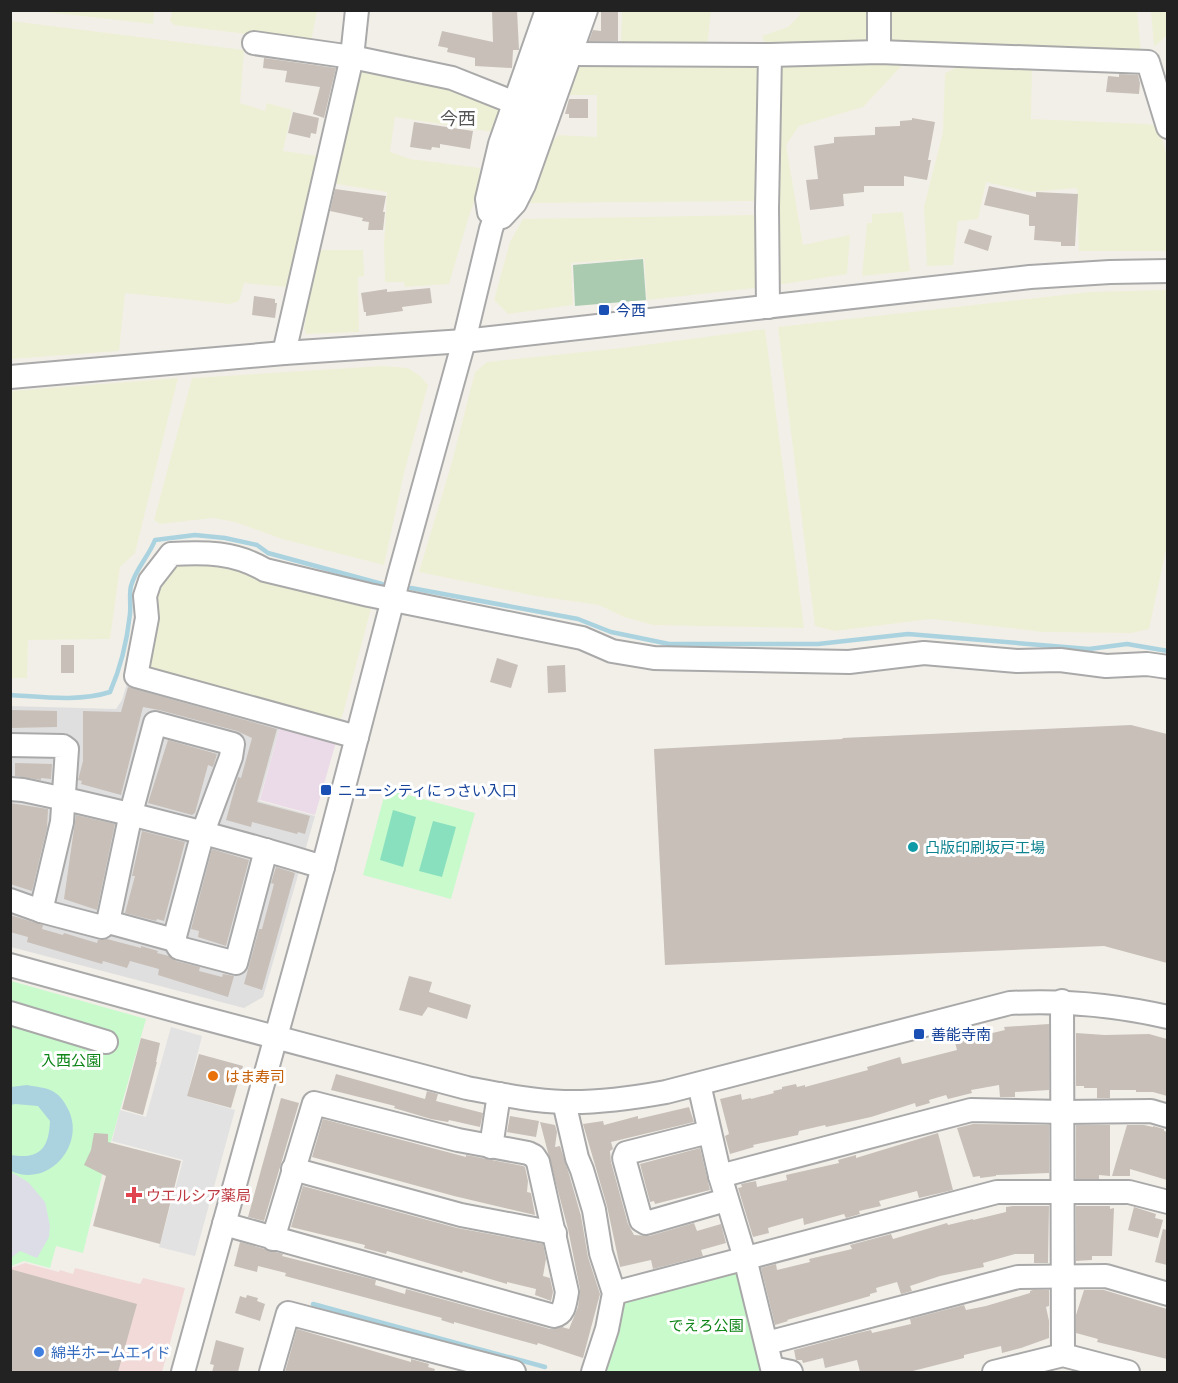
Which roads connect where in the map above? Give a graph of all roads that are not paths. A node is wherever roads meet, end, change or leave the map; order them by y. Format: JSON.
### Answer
{"nodes":[{"id":1,"x":357,"y":10,"type":"edge"},
{"id":2,"x":547,"y":10,"type":"edge"},
{"id":3,"x":567,"y":10,"type":"edge"},
{"id":4,"x":586,"y":10,"type":"edge"},
{"id":5,"x":879,"y":10,"type":"edge"},
{"id":6,"x":254,"y":43,"type":"dead end"},
{"id":7,"x":879,"y":52,"type":"junction"},
{"id":8,"x":572,"y":54,"type":"junction"},
{"id":9,"x":770,"y":56,"type":"junction"},
{"id":10,"x":352,"y":57,"type":"junction"},
{"id":11,"x":515,"y":103,"type":"junction"},
{"id":12,"x":1167,"y":122,"type":"edge"},
{"id":13,"x":491,"y":229,"type":"junction"},
{"id":14,"x":1167,"y":271,"type":"edge"},
{"id":15,"x":768,"y":307,"type":"junction"},
{"id":16,"x":464,"y":341,"type":"junction"},
{"id":17,"x":284,"y":353,"type":"junction"},
{"id":18,"x":10,"y":377,"type":"edge"},
{"id":19,"x":393,"y":600,"type":"junction"},
{"id":20,"x":1167,"y":667,"type":"edge"},
{"id":21,"x":357,"y":737,"type":"junction"},
{"id":22,"x":10,"y":745,"type":"edge"},
{"id":23,"x":10,"y":789,"type":"edge"},
{"id":24,"x":63,"y":798,"type":"junction"},
{"id":25,"x":130,"y":813,"type":"junction"},
{"id":26,"x":203,"y":832,"type":"junction"},
{"id":27,"x":267,"y":850,"type":"junction"},
{"id":28,"x":323,"y":867,"type":"junction"},
{"id":29,"x":10,"y":900,"type":"edge"},
{"id":30,"x":41,"y":911,"type":"junction"},
{"id":31,"x":108,"y":922,"type":"junction"},
{"id":32,"x":174,"y":940,"type":"junction"},
{"id":33,"x":10,"y":965,"type":"edge"},
{"id":34,"x":1062,"y":1001,"type":"junction"},
{"id":35,"x":10,"y":1013,"type":"edge"},
{"id":36,"x":1167,"y":1017,"type":"edge"},
{"id":37,"x":276,"y":1037,"type":"junction"},
{"id":38,"x":106,"y":1042,"type":"dead end"},
{"id":39,"x":699,"y":1084,"type":"junction"},
{"id":40,"x":499,"y":1094,"type":"junction"},
{"id":41,"x":564,"y":1102,"type":"junction"},
{"id":42,"x":1063,"y":1112,"type":"junction"},
{"id":43,"x":1167,"y":1116,"type":"edge"},
{"id":44,"x":709,"y":1132,"type":"junction"},
{"id":45,"x":491,"y":1147,"type":"junction"},
{"id":46,"x":292,"y":1169,"type":"junction"},
{"id":47,"x":720,"y":1176,"type":"junction"},
{"id":48,"x":1063,"y":1192,"type":"junction"},
{"id":49,"x":726,"y":1200,"type":"junction"},
{"id":50,"x":1167,"y":1203,"type":"edge"},
{"id":51,"x":224,"y":1224,"type":"junction"},
{"id":52,"x":555,"y":1233,"type":"junction"},
{"id":53,"x":273,"y":1239,"type":"junction"},
{"id":54,"x":744,"y":1258,"type":"junction"},
{"id":55,"x":1062,"y":1275,"type":"junction"},
{"id":56,"x":614,"y":1293,"type":"junction"},
{"id":57,"x":1167,"y":1294,"type":"edge"},
{"id":58,"x":767,"y":1343,"type":"junction"},
{"id":59,"x":1063,"y":1355,"type":"junction"},
{"id":60,"x":183,"y":1372,"type":"edge"},
{"id":61,"x":271,"y":1372,"type":"edge"},
{"id":62,"x":514,"y":1372,"type":"edge"},
{"id":63,"x":593,"y":1372,"type":"edge"},
{"id":64,"x":791,"y":1372,"type":"edge"},
{"id":65,"x":994,"y":1372,"type":"edge"},
{"id":66,"x":1128,"y":1372,"type":"edge"}],
"edges":[{"from":1,"to":10,"type":"street"},
{"from":2,"to":11,"type":"street"},
{"from":3,"to":13,"type":"street"},
{"from":4,"to":8,"type":"street"},
{"from":5,"to":7,"type":"street"},
{"from":6,"to":10,"type":"street"},
{"from":7,"to":9,"type":"street"},
{"from":7,"to":12,"type":"street"},
{"from":8,"to":9,"type":"street"},
{"from":8,"to":13,"type":"street"},
{"from":9,"to":15,"type":"street"},
{"from":10,"to":11,"type":"street"},
{"from":10,"to":17,"type":"street"},
{"from":11,"to":13,"type":"street"},
{"from":13,"to":16,"type":"street"},
{"from":14,"to":15,"type":"street"},
{"from":15,"to":16,"type":"street"},
{"from":16,"to":17,"type":"street"},
{"from":16,"to":19,"type":"street"},
{"from":17,"to":18,"type":"street"},
{"from":19,"to":20,"type":"street"},
{"from":19,"to":21,"type":"street"},
{"from":19,"to":21,"type":"street"},
{"from":21,"to":28,"type":"street"},
{"from":22,"to":24,"type":"street"},
{"from":23,"to":24,"type":"street"},
{"from":24,"to":25,"type":"street"},
{"from":24,"to":30,"type":"street"},
{"from":25,"to":26,"type":"street"},
{"from":25,"to":26,"type":"street"},
{"from":25,"to":31,"type":"street"},
{"from":26,"to":27,"type":"street"},
{"from":26,"to":32,"type":"street"},
{"from":27,"to":28,"type":"street"},
{"from":27,"to":32,"type":"street"},
{"from":28,"to":37,"type":"street"},
{"from":29,"to":30,"type":"street"},
{"from":30,"to":31,"type":"street"},
{"from":31,"to":32,"type":"street"},
{"from":33,"to":37,"type":"street"},
{"from":34,"to":36,"type":"street"},
{"from":34,"to":39,"type":"street"},
{"from":34,"to":42,"type":"street"},
{"from":35,"to":38,"type":"street"},
{"from":37,"to":40,"type":"street"},
{"from":37,"to":51,"type":"street"},
{"from":39,"to":41,"type":"street"},
{"from":39,"to":44,"type":"street"},
{"from":40,"to":41,"type":"street"},
{"from":40,"to":45,"type":"street"},
{"from":41,"to":56,"type":"street"},
{"from":42,"to":43,"type":"street"},
{"from":42,"to":47,"type":"street"},
{"from":42,"to":48,"type":"street"},
{"from":44,"to":47,"type":"street"},
{"from":44,"to":49,"type":"street"},
{"from":45,"to":46,"type":"street"},
{"from":45,"to":52,"type":"street"},
{"from":46,"to":52,"type":"street"},
{"from":46,"to":53,"type":"street"},
{"from":47,"to":49,"type":"street"},
{"from":48,"to":50,"type":"street"},
{"from":48,"to":54,"type":"street"},
{"from":48,"to":55,"type":"street"},
{"from":49,"to":54,"type":"street"},
{"from":51,"to":53,"type":"street"},
{"from":51,"to":60,"type":"street"},
{"from":52,"to":53,"type":"street"},
{"from":54,"to":56,"type":"street"},
{"from":54,"to":58,"type":"street"},
{"from":55,"to":57,"type":"street"},
{"from":55,"to":58,"type":"street"},
{"from":55,"to":59,"type":"street"},
{"from":56,"to":63,"type":"street"},
{"from":58,"to":64,"type":"street"},
{"from":59,"to":65,"type":"street"},
{"from":59,"to":66,"type":"street"},
{"from":61,"to":62,"type":"street"}]}
